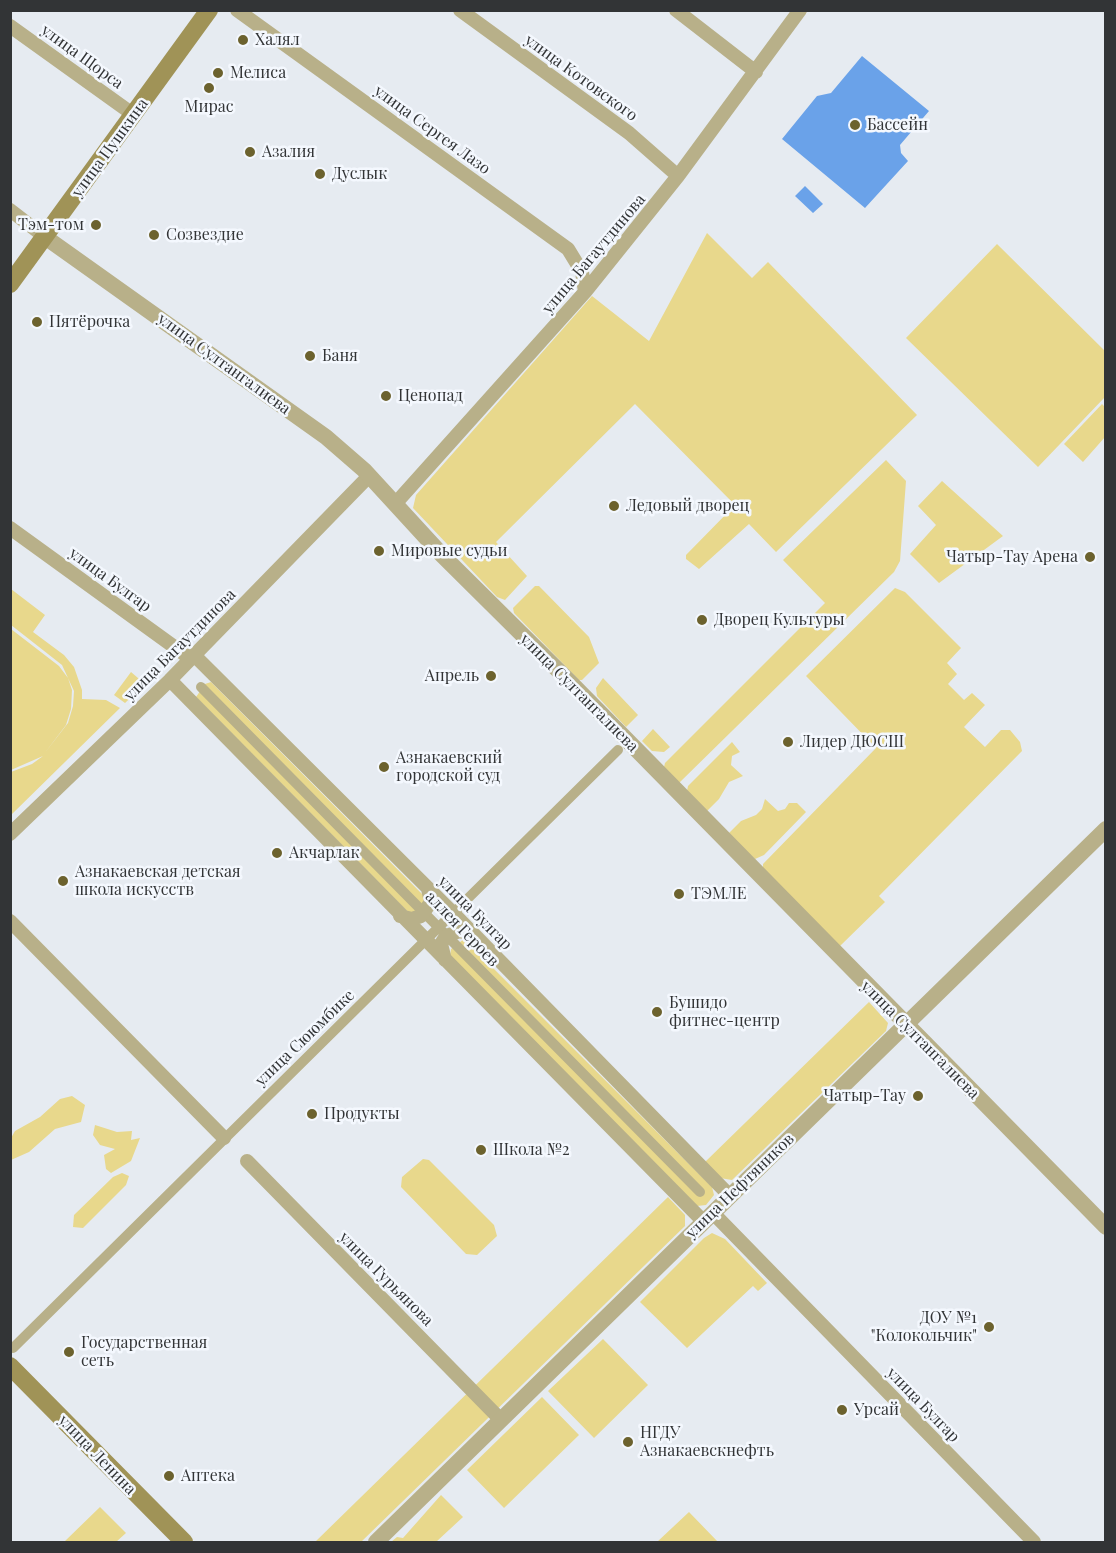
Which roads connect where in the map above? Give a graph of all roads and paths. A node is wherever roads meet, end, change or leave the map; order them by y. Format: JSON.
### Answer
{"nodes":[{"id":1,"x":209,"y":10,"type":"edge"},
{"id":2,"x":237,"y":10,"type":"edge"},
{"id":3,"x":460,"y":10,"type":"edge"},
{"id":4,"x":676,"y":10,"type":"edge"},
{"id":5,"x":800,"y":10,"type":"edge"},
{"id":6,"x":10,"y":26,"type":"edge"},
{"id":7,"x":756,"y":72,"type":"junction"},
{"id":8,"x":134,"y":115,"type":"junction"},
{"id":9,"x":678,"y":176,"type":"junction"},
{"id":10,"x":10,"y":210,"type":"edge"},
{"id":11,"x":45,"y":237,"type":"junction"},
{"id":12,"x":10,"y":284,"type":"edge"},
{"id":13,"x":585,"y":292,"type":"junction"},
{"id":14,"x":369,"y":476,"type":"junction"},
{"id":15,"x":395,"y":504,"type":"junction"},
{"id":16,"x":10,"y":528,"type":"edge"},
{"id":17,"x":192,"y":657,"type":"junction"},
{"id":18,"x":170,"y":680,"type":"junction"},
{"id":19,"x":201,"y":687,"type":"dead end"},
{"id":20,"x":618,"y":750,"type":"dead end"},
{"id":21,"x":1106,"y":829,"type":"edge"},
{"id":22,"x":10,"y":834,"type":"edge"},
{"id":23,"x":428,"y":889,"type":"junction"},
{"id":24,"x":424,"y":912,"type":"junction"},
{"id":25,"x":453,"y":913,"type":"junction"},
{"id":26,"x":400,"y":916,"type":"junction"},
{"id":27,"x":10,"y":921,"type":"edge"},
{"id":28,"x":442,"y":931,"type":"junction"},
{"id":29,"x":476,"y":937,"type":"junction"},
{"id":30,"x":424,"y":940,"type":"junction"},
{"id":31,"x":448,"y":964,"type":"junction"},
{"id":32,"x":904,"y":1025,"type":"junction"},
{"id":33,"x":224,"y":1138,"type":"junction"},
{"id":34,"x":247,"y":1161,"type":"dead end"},
{"id":35,"x":700,"y":1192,"type":"dead end"},
{"id":36,"x":730,"y":1196,"type":"junction"},
{"id":37,"x":708,"y":1217,"type":"junction"},
{"id":38,"x":1106,"y":1227,"type":"edge"},
{"id":39,"x":13,"y":1348,"type":"dead end"},
{"id":40,"x":10,"y":1366,"type":"edge"},
{"id":41,"x":501,"y":1420,"type":"junction"},
{"id":42,"x":184,"y":1542,"type":"edge"},
{"id":43,"x":376,"y":1542,"type":"edge"},
{"id":44,"x":1035,"y":1542,"type":"edge"}],
"edges":[{"from":1,"to":8,"type":"main road","name":"улица Пушкина"},
{"from":2,"to":13,"type":"street","name":"улица Сергея Лазо"},
{"from":3,"to":9,"type":"street","name":"улица Котовского"},
{"from":4,"to":7,"type":"street"},
{"from":5,"to":7,"type":"street","name":"улица Багаутдинова"},
{"from":6,"to":8,"type":"street","name":"улица Щорса"},
{"from":7,"to":9,"type":"street","name":"улица Багаутдинова"},
{"from":8,"to":11,"type":"main road","name":"улица Пушкина"},
{"from":9,"to":13,"type":"street","name":"улица Багаутдинова"},
{"from":10,"to":11,"type":"street","name":"улица Султангалиева"},
{"from":11,"to":12,"type":"main road","name":"улица Пушкина"},
{"from":11,"to":14,"type":"street","name":"улица Султангалиева"},
{"from":13,"to":15,"type":"street","name":"улица Багаутдинова"},
{"from":14,"to":15,"type":"street","name":"улица Султангалиева"},
{"from":14,"to":17,"type":"street","name":"улица Багаутдинова"},
{"from":15,"to":32,"type":"street","name":"улица Султангалиева"},
{"from":16,"to":17,"type":"street","name":"улица Булгар"},
{"from":17,"to":18,"type":"street","name":"улица Багаутдинова"},
{"from":17,"to":23,"type":"street","name":"улица Булгар"},
{"from":18,"to":22,"type":"street","name":"улица Багаутдинова"},
{"from":18,"to":26,"type":"street","name":"улица Булгар"},
{"from":19,"to":24,"type":"street","name":"аллея Героев"},
{"from":20,"to":25,"type":"street","name":"улица Сююмбике"},
{"from":21,"to":32,"type":"street","name":"улица Нефтяников"},
{"from":23,"to":24,"type":"street"},
{"from":23,"to":25,"type":"street","name":"улица Булгар"},
{"from":24,"to":26,"type":"street"},
{"from":24,"to":28,"type":"street","name":"аллея Героев"},
{"from":25,"to":28,"type":"street","name":"улица Сююмбике"},
{"from":25,"to":29,"type":"street","name":"улица Булгар"},
{"from":26,"to":30,"type":"street","name":"улица Булгар"},
{"from":27,"to":33,"type":"street"},
{"from":28,"to":29,"type":"street"},
{"from":28,"to":30,"type":"street","name":"улица Сююмбике"},
{"from":28,"to":31,"type":"street"},
{"from":28,"to":35,"type":"street","name":"аллея Героев"},
{"from":29,"to":36,"type":"street","name":"улица Булгар"},
{"from":30,"to":31,"type":"street","name":"улица Булгар"},
{"from":30,"to":33,"type":"street","name":"улица Сююмбике"},
{"from":31,"to":37,"type":"street","name":"улица Булгар"},
{"from":32,"to":36,"type":"street","name":"улица Нефтяников"},
{"from":32,"to":38,"type":"street","name":"улица Султангалиева"},
{"from":33,"to":39,"type":"street","name":"улица Сююмбике"},
{"from":34,"to":41,"type":"street","name":"улица Гурьянова"},
{"from":36,"to":37,"type":"street","name":"улица Нефтяников"},
{"from":37,"to":41,"type":"street","name":"улица Нефтяников"},
{"from":37,"to":44,"type":"street","name":"улица Булгар"},
{"from":40,"to":42,"type":"main road","name":"улица Ленина"},
{"from":41,"to":43,"type":"street","name":"улица Нефтяников"}]}
